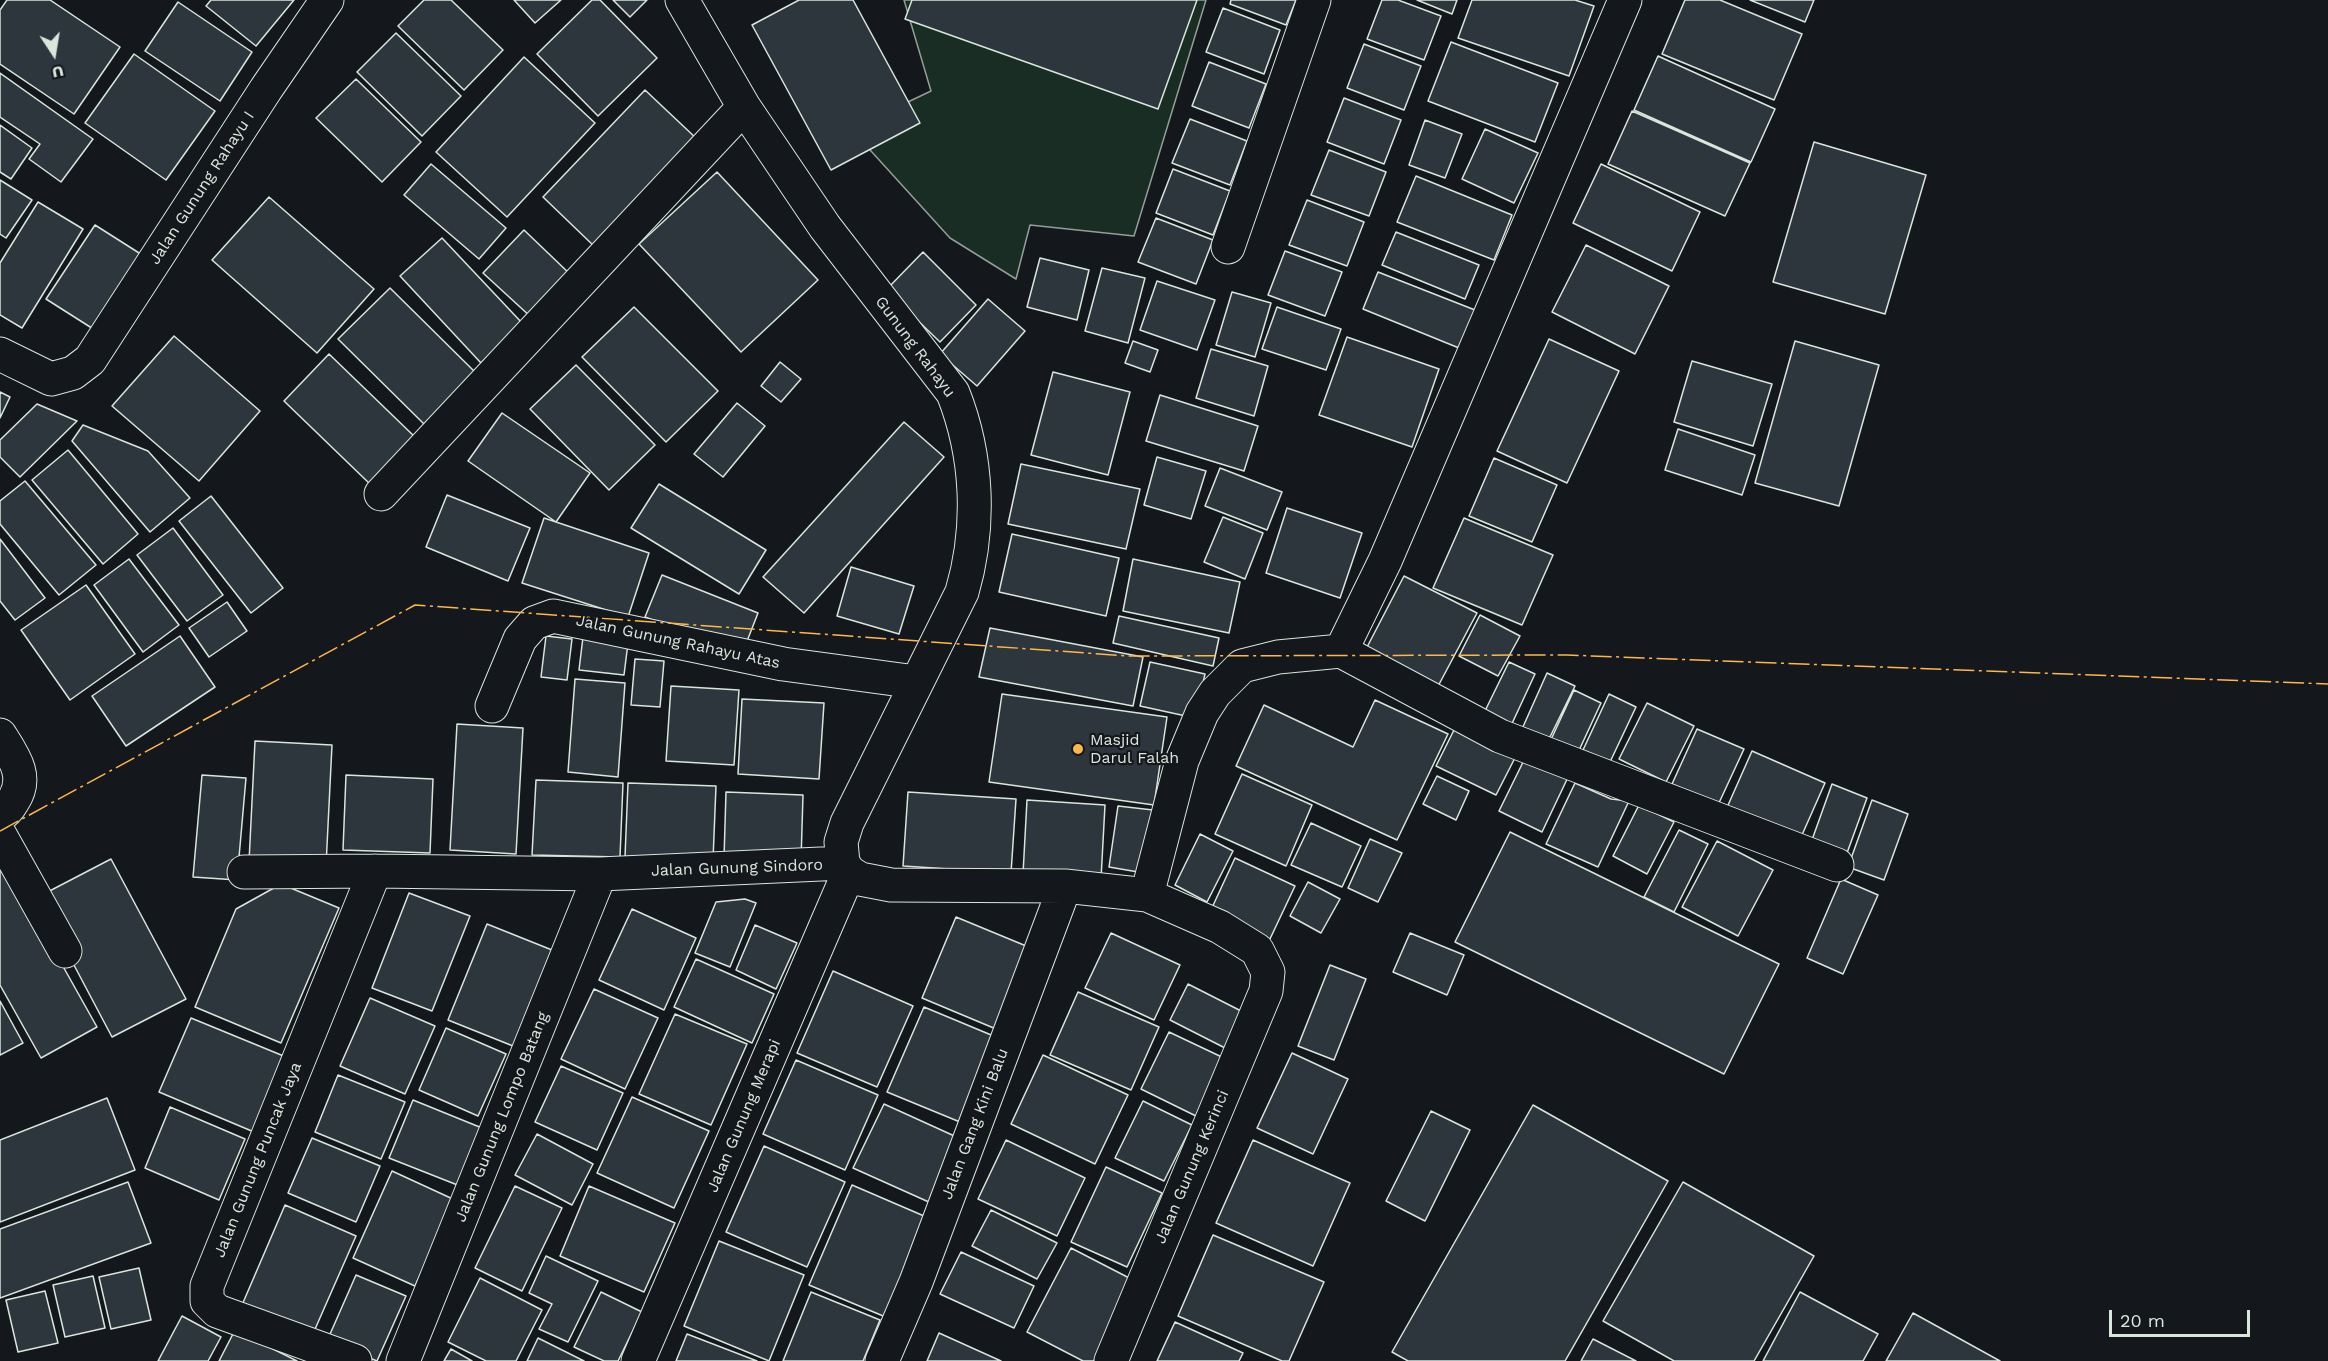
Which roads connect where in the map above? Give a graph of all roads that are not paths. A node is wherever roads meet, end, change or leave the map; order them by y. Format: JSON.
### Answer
{"nodes":[{"id":1,"x":327,"y":0,"type":"edge"},
{"id":2,"x":682,"y":0,"type":"edge"},
{"id":3,"x":1314,"y":0,"type":"edge"},
{"id":4,"x":1625,"y":0,"type":"edge"},
{"id":5,"x":744,"y":107,"type":"junction"},
{"id":6,"x":1228,"y":247,"type":"dead end"},
{"id":7,"x":0,"y":354,"type":"edge"},
{"id":8,"x":381,"y":494,"type":"dead end"},
{"id":9,"x":1341,"y":651,"type":"junction"},
{"id":10,"x":916,"y":682,"type":"junction"},
{"id":11,"x":492,"y":706,"type":"dead end"},
{"id":12,"x":0,"y":735,"type":"edge"},
{"id":13,"x":0,"y":815,"type":"edge"},
{"id":14,"x":0,"y":835,"type":"edge"},
{"id":15,"x":1837,"y":865,"type":"dead end"},
{"id":16,"x":846,"y":868,"type":"junction"},
{"id":17,"x":375,"y":871,"type":"junction"},
{"id":18,"x":244,"y":872,"type":"dead end"},
{"id":19,"x":600,"y":874,"type":"junction"},
{"id":20,"x":1065,"y":886,"type":"junction"},
{"id":21,"x":1147,"y":895,"type":"junction"},
{"id":22,"x":65,"y":951,"type":"dead end"},
{"id":23,"x":1268,"y":972,"type":"joint"},
{"id":24,"x":355,"y":1361,"type":"edge"},
{"id":25,"x":403,"y":1361,"type":"edge"},
{"id":26,"x":638,"y":1361,"type":"edge"},
{"id":27,"x":882,"y":1361,"type":"edge"},
{"id":28,"x":1111,"y":1361,"type":"edge"}],
"edges":[{"from":1,"to":7,"type":"street","name":"Jalan Gunung Rahayu I"},
{"from":2,"to":5,"type":"street","name":"Gunung Rahayu"},
{"from":3,"to":6,"type":"street"},
{"from":4,"to":9,"type":"street"},
{"from":5,"to":8,"type":"street"},
{"from":5,"to":10,"type":"street","name":"Gunung Rahayu"},
{"from":9,"to":15,"type":"street"},
{"from":9,"to":21,"type":"street"},
{"from":10,"to":11,"type":"street","name":"Jalan Gunung Rahayu Atas"},
{"from":10,"to":16,"type":"street","name":"Gunung Rahayu"},
{"from":12,"to":13,"type":"street"},
{"from":14,"to":22,"type":"street"},
{"from":16,"to":19,"type":"street","name":"Jalan Gunung Sindoro"},
{"from":16,"to":20,"type":"street","name":"Jalan Gunung Sindoro"},
{"from":16,"to":26,"type":"street","name":"Jalan Gunung Merapi"},
{"from":17,"to":18,"type":"street","name":"Jalan Gunung Sindoro"},
{"from":17,"to":19,"type":"street","name":"Jalan Gunung Sindoro"},
{"from":17,"to":24,"type":"street","name":"Jalan Gunung Puncak Jaya"},
{"from":19,"to":25,"type":"street","name":"Jalan Gunung Lompo Batang"},
{"from":20,"to":21,"type":"street","name":"Jalan Gunung Sindoro"},
{"from":20,"to":27,"type":"street","name":"Jalan Gang Kini Balu"},
{"from":21,"to":23,"type":"street","name":"Jalan Gunung Sindoro"},
{"from":23,"to":28,"type":"street","name":"Jalan Gunung Kerinci"}]}
